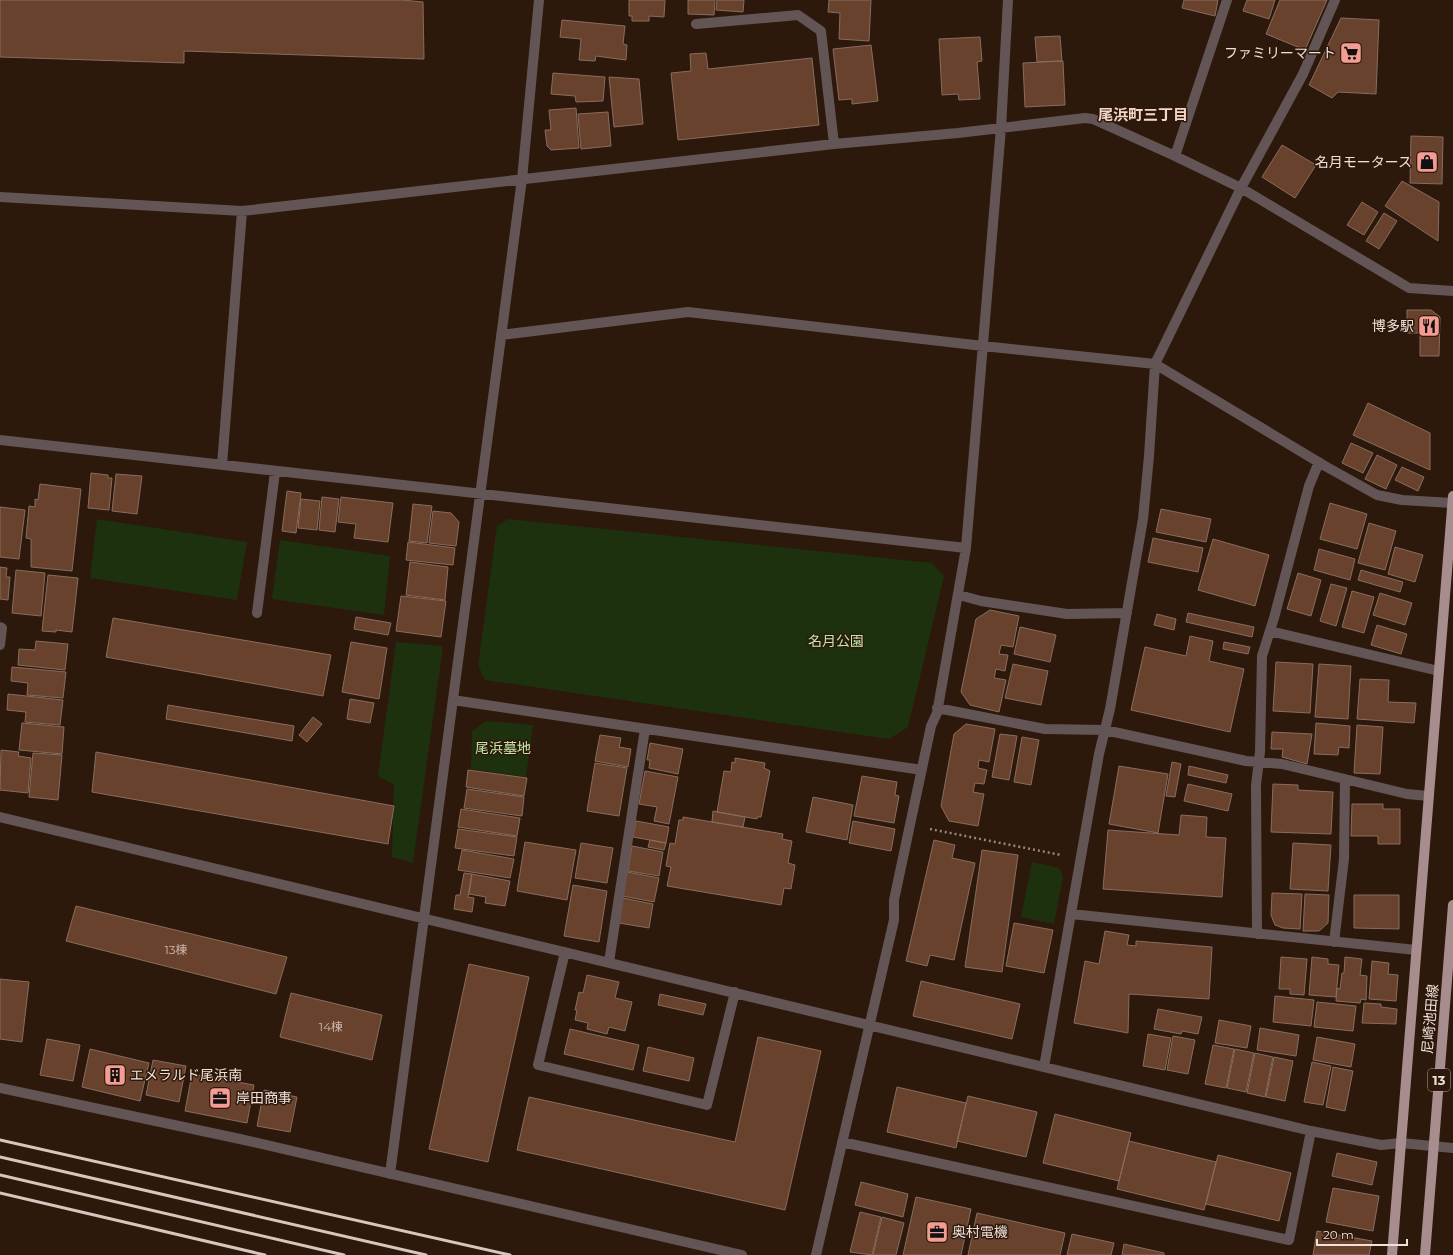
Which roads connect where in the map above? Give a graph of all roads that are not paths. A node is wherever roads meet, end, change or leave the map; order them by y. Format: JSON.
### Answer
{"nodes":[{"id":1,"x":539,"y":0,"type":"edge"},
{"id":2,"x":1008,"y":0,"type":"edge"},
{"id":3,"x":1227,"y":0,"type":"edge"},
{"id":4,"x":1335,"y":0,"type":"edge"},
{"id":5,"x":696,"y":24,"type":"dead end"},
{"id":6,"x":1001,"y":128,"type":"junction"},
{"id":7,"x":834,"y":144,"type":"junction"},
{"id":8,"x":1175,"y":156,"type":"junction"},
{"id":9,"x":522,"y":179,"type":"junction"},
{"id":10,"x":1241,"y":188,"type":"junction"},
{"id":11,"x":0,"y":197,"type":"edge"},
{"id":12,"x":242,"y":211,"type":"junction"},
{"id":13,"x":1453,"y":292,"type":"edge"},
{"id":14,"x":501,"y":336,"type":"junction"},
{"id":15,"x":983,"y":346,"type":"junction"},
{"id":16,"x":1155,"y":364,"type":"junction"},
{"id":17,"x":0,"y":440,"type":"edge"},
{"id":18,"x":1319,"y":462,"type":"junction"},
{"id":19,"x":222,"y":465,"type":"junction"},
{"id":20,"x":275,"y":472,"type":"junction"},
{"id":21,"x":480,"y":494,"type":"junction"},
{"id":22,"x":1453,"y":499,"type":"edge"},
{"id":23,"x":966,"y":548,"type":"junction"},
{"id":24,"x":959,"y":595,"type":"junction"},
{"id":25,"x":257,"y":613,"type":"dead end"},
{"id":26,"x":1126,"y":613,"type":"junction"},
{"id":27,"x":0,"y":627,"type":"edge"},
{"id":28,"x":1270,"y":631,"type":"junction"},
{"id":29,"x":0,"y":646,"type":"edge"},
{"id":30,"x":1439,"y":671,"type":"junction"},
{"id":31,"x":453,"y":700,"type":"junction"},
{"id":32,"x":937,"y":708,"type":"junction"},
{"id":33,"x":645,"y":729,"type":"junction"},
{"id":34,"x":1105,"y":730,"type":"junction"},
{"id":35,"x":1259,"y":762,"type":"junction"},
{"id":36,"x":922,"y":770,"type":"junction"},
{"id":37,"x":1345,"y":779,"type":"junction"},
{"id":38,"x":1429,"y":796,"type":"junction"},
{"id":39,"x":0,"y":817,"type":"edge"},
{"id":40,"x":1453,"y":905,"type":"edge"},
{"id":41,"x":1071,"y":914,"type":"junction"},
{"id":42,"x":424,"y":918,"type":"junction"},
{"id":43,"x":1257,"y":934,"type":"junction"},
{"id":44,"x":1334,"y":942,"type":"junction"},
{"id":45,"x":1416,"y":950,"type":"junction"},
{"id":46,"x":565,"y":952,"type":"junction"},
{"id":47,"x":609,"y":962,"type":"junction"},
{"id":48,"x":735,"y":992,"type":"junction"},
{"id":49,"x":870,"y":1025,"type":"junction"},
{"id":50,"x":1044,"y":1067,"type":"junction"},
{"id":51,"x":0,"y":1088,"type":"edge"},
{"id":52,"x":1311,"y":1131,"type":"junction"},
{"id":53,"x":842,"y":1142,"type":"junction"},
{"id":54,"x":1401,"y":1143,"type":"junction"},
{"id":55,"x":1453,"y":1148,"type":"edge"},
{"id":56,"x":390,"y":1174,"type":"junction"},
{"id":57,"x":742,"y":1255,"type":"edge"},
{"id":58,"x":816,"y":1255,"type":"edge"},
{"id":59,"x":1392,"y":1255,"type":"edge"},
{"id":60,"x":1425,"y":1255,"type":"edge"}],
"edges":[{"from":1,"to":9,"type":"street"},
{"from":2,"to":6,"type":"street"},
{"from":3,"to":8,"type":"street"},
{"from":4,"to":10,"type":"street"},
{"from":5,"to":7,"type":"street"},
{"from":6,"to":7,"type":"street"},
{"from":6,"to":8,"type":"street"},
{"from":6,"to":15,"type":"street"},
{"from":7,"to":9,"type":"street"},
{"from":8,"to":10,"type":"street"},
{"from":9,"to":12,"type":"street"},
{"from":9,"to":14,"type":"street"},
{"from":10,"to":13,"type":"street"},
{"from":10,"to":16,"type":"street"},
{"from":11,"to":12,"type":"street"},
{"from":12,"to":19,"type":"street"},
{"from":14,"to":15,"type":"street"},
{"from":14,"to":21,"type":"street"},
{"from":15,"to":16,"type":"street"},
{"from":15,"to":23,"type":"street"},
{"from":16,"to":18,"type":"street"},
{"from":16,"to":26,"type":"street"},
{"from":17,"to":19,"type":"street"},
{"from":18,"to":22,"type":"street"},
{"from":18,"to":28,"type":"street"},
{"from":19,"to":20,"type":"street"},
{"from":20,"to":21,"type":"street"},
{"from":20,"to":25,"type":"street"},
{"from":21,"to":23,"type":"street"},
{"from":21,"to":31,"type":"street"},
{"from":22,"to":30,"type":"main road"},
{"from":23,"to":24,"type":"street"},
{"from":24,"to":26,"type":"street"},
{"from":24,"to":32,"type":"street"},
{"from":26,"to":34,"type":"street"},
{"from":27,"to":29,"type":"street"},
{"from":28,"to":30,"type":"street"},
{"from":28,"to":35,"type":"street"},
{"from":30,"to":38,"type":"main road"},
{"from":31,"to":33,"type":"street"},
{"from":31,"to":42,"type":"street"},
{"from":32,"to":34,"type":"street"},
{"from":32,"to":36,"type":"street"},
{"from":33,"to":36,"type":"street"},
{"from":33,"to":47,"type":"street"},
{"from":34,"to":35,"type":"street"},
{"from":34,"to":41,"type":"street"},
{"from":35,"to":37,"type":"street"},
{"from":35,"to":43,"type":"street"},
{"from":36,"to":49,"type":"street"},
{"from":37,"to":38,"type":"street"},
{"from":37,"to":44,"type":"street"},
{"from":38,"to":45,"type":"main road"},
{"from":39,"to":42,"type":"street"},
{"from":40,"to":60,"type":"main road","name":"尼崎池田線","number":"13","bridge":true},
{"from":41,"to":43,"type":"street"},
{"from":41,"to":50,"type":"street"},
{"from":42,"to":46,"type":"street"},
{"from":42,"to":56,"type":"street"},
{"from":43,"to":44,"type":"street"},
{"from":44,"to":45,"type":"street"},
{"from":45,"to":54,"type":"main road"},
{"from":46,"to":47,"type":"street"},
{"from":46,"to":48,"type":"street"},
{"from":47,"to":48,"type":"street"},
{"from":48,"to":49,"type":"street"},
{"from":49,"to":50,"type":"street"},
{"from":49,"to":53,"type":"street"},
{"from":50,"to":52,"type":"street"},
{"from":51,"to":56,"type":"street"},
{"from":52,"to":53,"type":"street"},
{"from":52,"to":54,"type":"street"},
{"from":53,"to":58,"type":"street"},
{"from":54,"to":55,"type":"street"},
{"from":54,"to":59,"type":"main road"},
{"from":56,"to":57,"type":"street"}]}
